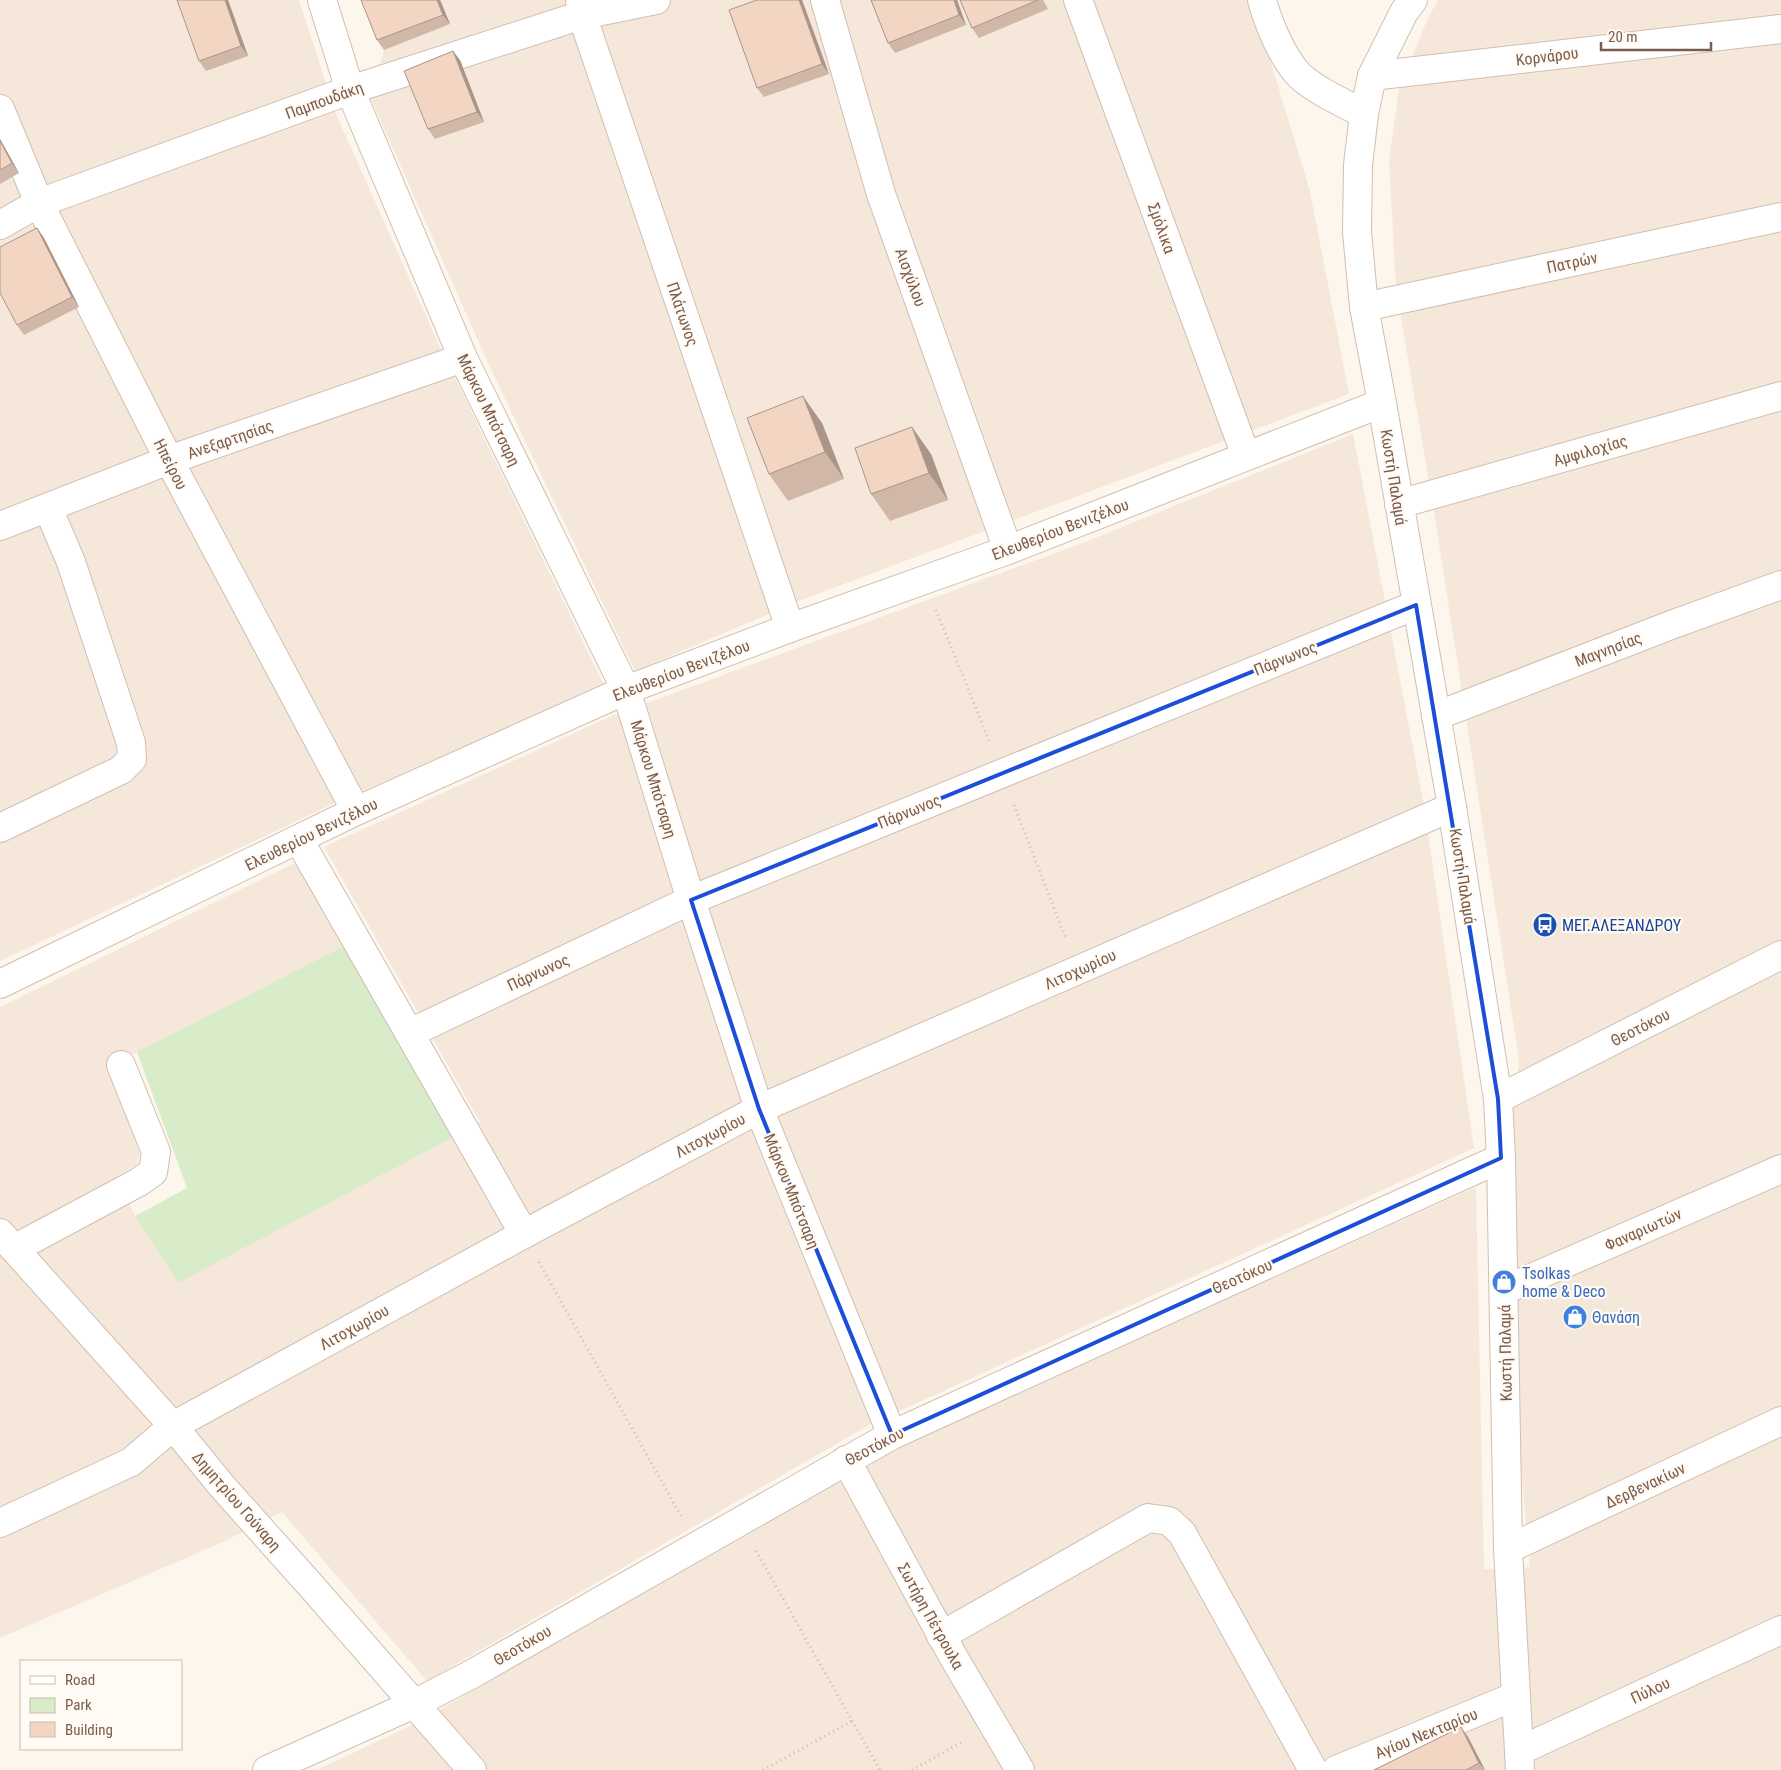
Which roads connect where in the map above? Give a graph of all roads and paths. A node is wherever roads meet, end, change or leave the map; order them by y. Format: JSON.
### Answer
{"nodes":[{"id":1,"x":322,"y":0,"type":"edge"},
{"id":2,"x":656,"y":0,"type":"edge"},
{"id":3,"x":824,"y":0,"type":"edge"},
{"id":4,"x":1078,"y":0,"type":"edge"},
{"id":5,"x":1262,"y":0,"type":"edge"},
{"id":6,"x":1413,"y":0,"type":"edge"},
{"id":7,"x":581,"y":7,"type":"edge"},
{"id":8,"x":1781,"y":29,"type":"edge"},
{"id":9,"x":1372,"y":76,"type":"junction"},
{"id":10,"x":350,"y":90,"type":"junction"},
{"id":11,"x":0,"y":109,"type":"edge"},
{"id":12,"x":1364,"y":114,"type":"junction"},
{"id":13,"x":40,"y":203,"type":"junction"},
{"id":14,"x":1781,"y":216,"type":"edge"},
{"id":15,"x":0,"y":225,"type":"edge"},
{"id":16,"x":1364,"y":307,"type":"junction"},
{"id":17,"x":463,"y":358,"type":"junction"},
{"id":18,"x":1781,"y":396,"type":"edge"},
{"id":19,"x":1382,"y":403,"type":"junction"},
{"id":20,"x":1246,"y":456,"type":"junction"},
{"id":21,"x":169,"y":460,"type":"junction"},
{"id":22,"x":1399,"y":504,"type":"junction"},
{"id":23,"x":48,"y":508,"type":"junction"},
{"id":24,"x":0,"y":526,"type":"edge"},
{"id":25,"x":1008,"y":550,"type":"junction"},
{"id":26,"x":1781,"y":586,"type":"edge"},
{"id":27,"x":1416,"y":605,"type":"junction"},
{"id":28,"x":790,"y":628,"type":"junction"},
{"id":29,"x":626,"y":690,"type":"junction"},
{"id":30,"x":1436,"y":716,"type":"junction"},
{"id":31,"x":1452,"y":807,"type":"junction"},
{"id":32,"x":356,"y":812,"type":"junction"},
{"id":33,"x":0,"y":828,"type":"edge"},
{"id":34,"x":299,"y":840,"type":"junction"},
{"id":35,"x":691,"y":900,"type":"junction"},
{"id":36,"x":1781,"y":955,"type":"edge"},
{"id":37,"x":0,"y":984,"type":"edge"},
{"id":38,"x":410,"y":1032,"type":"junction"},
{"id":39,"x":121,"y":1065,"type":"dead end"},
{"id":40,"x":1498,"y":1099,"type":"junction"},
{"id":41,"x":759,"y":1109,"type":"junction"},
{"id":42,"x":1501,"y":1158,"type":"junction"},
{"id":43,"x":1781,"y":1169,"type":"edge"},
{"id":44,"x":524,"y":1234,"type":"junction"},
{"id":45,"x":7,"y":1241,"type":"edge"},
{"id":46,"x":1504,"y":1290,"type":"junction"},
{"id":47,"x":1781,"y":1421,"type":"edge"},
{"id":48,"x":173,"y":1426,"type":"junction"},
{"id":49,"x":892,"y":1435,"type":"junction"},
{"id":50,"x":846,"y":1460,"type":"junction"},
{"id":51,"x":739,"y":1521,"type":"junction"},
{"id":52,"x":0,"y":1523,"type":"edge"},
{"id":53,"x":697,"y":1545,"type":"junction"},
{"id":54,"x":1508,"y":1549,"type":"junction"},
{"id":55,"x":1781,"y":1630,"type":"edge"},
{"id":56,"x":941,"y":1636,"type":"junction"},
{"id":57,"x":1516,"y":1696,"type":"junction"},
{"id":58,"x":414,"y":1704,"type":"junction"},
{"id":59,"x":852,"y":1720,"type":"junction"},
{"id":60,"x":993,"y":1724,"type":"junction"},
{"id":61,"x":1520,"y":1760,"type":"edge"},
{"id":62,"x":267,"y":1770,"type":"edge"},
{"id":63,"x":472,"y":1770,"type":"edge"},
{"id":64,"x":763,"y":1770,"type":"edge"},
{"id":65,"x":880,"y":1770,"type":"edge"},
{"id":66,"x":912,"y":1770,"type":"edge"},
{"id":67,"x":1020,"y":1770,"type":"edge"},
{"id":68,"x":1313,"y":1770,"type":"edge"},
{"id":69,"x":1336,"y":1770,"type":"edge"}],
"edges":[{"from":1,"to":10,"type":"street","name":"Μάρκου Μπότσαρη"},
{"from":2,"to":7,"type":"street","name":"Παμπουδάκη"},
{"from":3,"to":25,"type":"street","name":"Αισχύλου"},
{"from":4,"to":20,"type":"street","name":"Σμόλικα"},
{"from":5,"to":12,"type":"street"},
{"from":6,"to":9,"type":"street","name":"Κωστή Παλαμά"},
{"from":7,"to":10,"type":"street","name":"Παμπουδάκη"},
{"from":7,"to":28,"type":"street","name":"Πλάτωνος"},
{"from":8,"to":9,"type":"street","name":"Κορνάρου"},
{"from":9,"to":12,"type":"street","name":"Κωστή Παλαμά"},
{"from":10,"to":13,"type":"street","name":"Παμπουδάκη"},
{"from":10,"to":17,"type":"street","name":"Μάρκου Μπότσαρη"},
{"from":11,"to":13,"type":"street","name":"Ηπείρου"},
{"from":12,"to":16,"type":"street","name":"Κωστή Παλαμά"},
{"from":13,"to":15,"type":"street","name":"Παμπουδάκη"},
{"from":13,"to":21,"type":"street","name":"Ηπείρου"},
{"from":14,"to":16,"type":"street","name":"Πατρών"},
{"from":16,"to":19,"type":"street","name":"Κωστή Παλαμά"},
{"from":17,"to":21,"type":"street","name":"Ανεξαρτησίας"},
{"from":17,"to":29,"type":"street","name":"Μάρκου Μπότσαρη"},
{"from":18,"to":22,"type":"street","name":"Αμφιλοχίας"},
{"from":19,"to":20,"type":"street","name":"Ελευθερίου Βενιζέλου"},
{"from":19,"to":22,"type":"street","name":"Κωστή Παλαμά"},
{"from":20,"to":25,"type":"street","name":"Ελευθερίου Βενιζέλου"},
{"from":21,"to":23,"type":"street","name":"Ανεξαρτησίας"},
{"from":21,"to":32,"type":"street","name":"Ηπείρου"},
{"from":22,"to":27,"type":"street","name":"Κωστή Παλαμά"},
{"from":23,"to":24,"type":"street","name":"Ανεξαρτησίας"},
{"from":23,"to":33,"type":"street"},
{"from":25,"to":28,"type":"street","name":"Ελευθερίου Βενιζέλου"},
{"from":26,"to":30,"type":"street","name":"Μαγνησίας"},
{"from":27,"to":30,"type":"street","name":"Κωστή Παλαμά"},
{"from":27,"to":35,"type":"street","name":"Πάρνωνος"},
{"from":28,"to":29,"type":"street","name":"Ελευθερίου Βενιζέλου"},
{"from":29,"to":32,"type":"street","name":"Ελευθερίου Βενιζέλου"},
{"from":29,"to":35,"type":"street","name":"Μάρκου Μπότσαρη"},
{"from":30,"to":31,"type":"street","name":"Κωστή Παλαμά"},
{"from":31,"to":40,"type":"street","name":"Κωστή Παλαμά"},
{"from":31,"to":41,"type":"street","name":"Λιτοχωρίου"},
{"from":32,"to":34,"type":"street","name":"Ελευθερίου Βενιζέλου"},
{"from":34,"to":37,"type":"street","name":"Ελευθερίου Βενιζέλου"},
{"from":34,"to":38,"type":"street"},
{"from":35,"to":38,"type":"street","name":"Πάρνωνος"},
{"from":35,"to":41,"type":"street","name":"Μάρκου Μπότσαρη"},
{"from":36,"to":40,"type":"street","name":"Θεοτόκου"},
{"from":38,"to":44,"type":"street"},
{"from":39,"to":45,"type":"street"},
{"from":40,"to":42,"type":"street","name":"Κωστή Παλαμά"},
{"from":41,"to":44,"type":"street","name":"Λιτοχωρίου"},
{"from":41,"to":49,"type":"street","name":"Μάρκου Μπότσαρη"},
{"from":42,"to":46,"type":"street","name":"Κωστή Παλαμά"},
{"from":42,"to":49,"type":"street","name":"Θεοτόκου"},
{"from":43,"to":46,"type":"street","name":"Φαναριωτών"},
{"from":44,"to":48,"type":"street","name":"Λιτοχωρίου"},
{"from":44,"to":53,"type":"path"},
{"from":45,"to":48,"type":"street","name":"Δημητρίου Γούναρη"},
{"from":46,"to":54,"type":"street","name":"Κωστή Παλαμά"},
{"from":47,"to":54,"type":"street","name":"Δερβενακίων"},
{"from":48,"to":52,"type":"street","name":"Λιτοχωρίου"},
{"from":48,"to":58,"type":"street","name":"Δημητρίου Γούναρη"},
{"from":49,"to":50,"type":"street","name":"Θεοτόκου"},
{"from":50,"to":51,"type":"street","name":"Θεοτόκου"},
{"from":50,"to":56,"type":"street","name":"Σωτήρη Πέτρουλα"},
{"from":51,"to":53,"type":"street","name":"Θεοτόκου"},
{"from":51,"to":59,"type":"path"},
{"from":53,"to":58,"type":"street","name":"Θεοτόκου"},
{"from":54,"to":57,"type":"street","name":"Κωστή Παλαμά"},
{"from":55,"to":61,"type":"street","name":"Πύλου"},
{"from":56,"to":60,"type":"street","name":"Σωτήρη Πέτρουλα"},
{"from":56,"to":68,"type":"street"},
{"from":57,"to":61,"type":"street","name":"Κωστή Παλαμά"},
{"from":57,"to":69,"type":"street","name":"Αγίου Νεκταρίου"},
{"from":58,"to":62,"type":"street","name":"Θεοτόκου"},
{"from":58,"to":63,"type":"street","name":"Δημητρίου Γούναρη"},
{"from":59,"to":64,"type":"path"},
{"from":59,"to":65,"type":"path"},
{"from":60,"to":66,"type":"path"},
{"from":60,"to":67,"type":"street","name":"Σωτήρη Πέτρουλα"}]}
